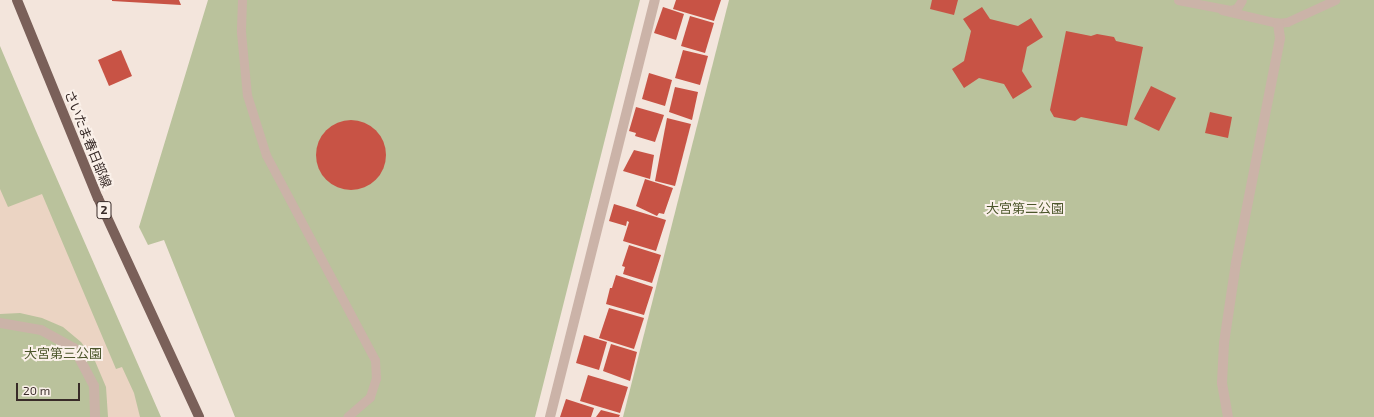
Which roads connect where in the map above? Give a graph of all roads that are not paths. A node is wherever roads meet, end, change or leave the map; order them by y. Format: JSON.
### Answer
{"nodes":[{"id":1,"x":17,"y":0,"type":"edge"},
{"id":2,"x":242,"y":0,"type":"edge"},
{"id":3,"x":655,"y":0,"type":"edge"},
{"id":4,"x":1178,"y":0,"type":"edge"},
{"id":5,"x":1242,"y":0,"type":"edge"},
{"id":6,"x":1335,"y":0,"type":"edge"},
{"id":7,"x":1222,"y":10,"type":"junction"},
{"id":8,"x":1278,"y":23,"type":"junction"},
{"id":9,"x":0,"y":323,"type":"edge"},
{"id":10,"x":95,"y":417,"type":"edge"},
{"id":11,"x":199,"y":417,"type":"edge"},
{"id":12,"x":347,"y":417,"type":"edge"},
{"id":13,"x":550,"y":417,"type":"edge"},
{"id":14,"x":1228,"y":417,"type":"edge"}],
"edges":[{"from":1,"to":11,"type":"main road","name":"さいたま春日部線","number":"2"},
{"from":2,"to":12,"type":"lane"},
{"from":3,"to":13,"type":"street"},
{"from":4,"to":7,"type":"lane"},
{"from":5,"to":7,"type":"lane"},
{"from":6,"to":8,"type":"lane"},
{"from":7,"to":8,"type":"lane"},
{"from":8,"to":14,"type":"street"},
{"from":9,"to":10,"type":"street"}]}
